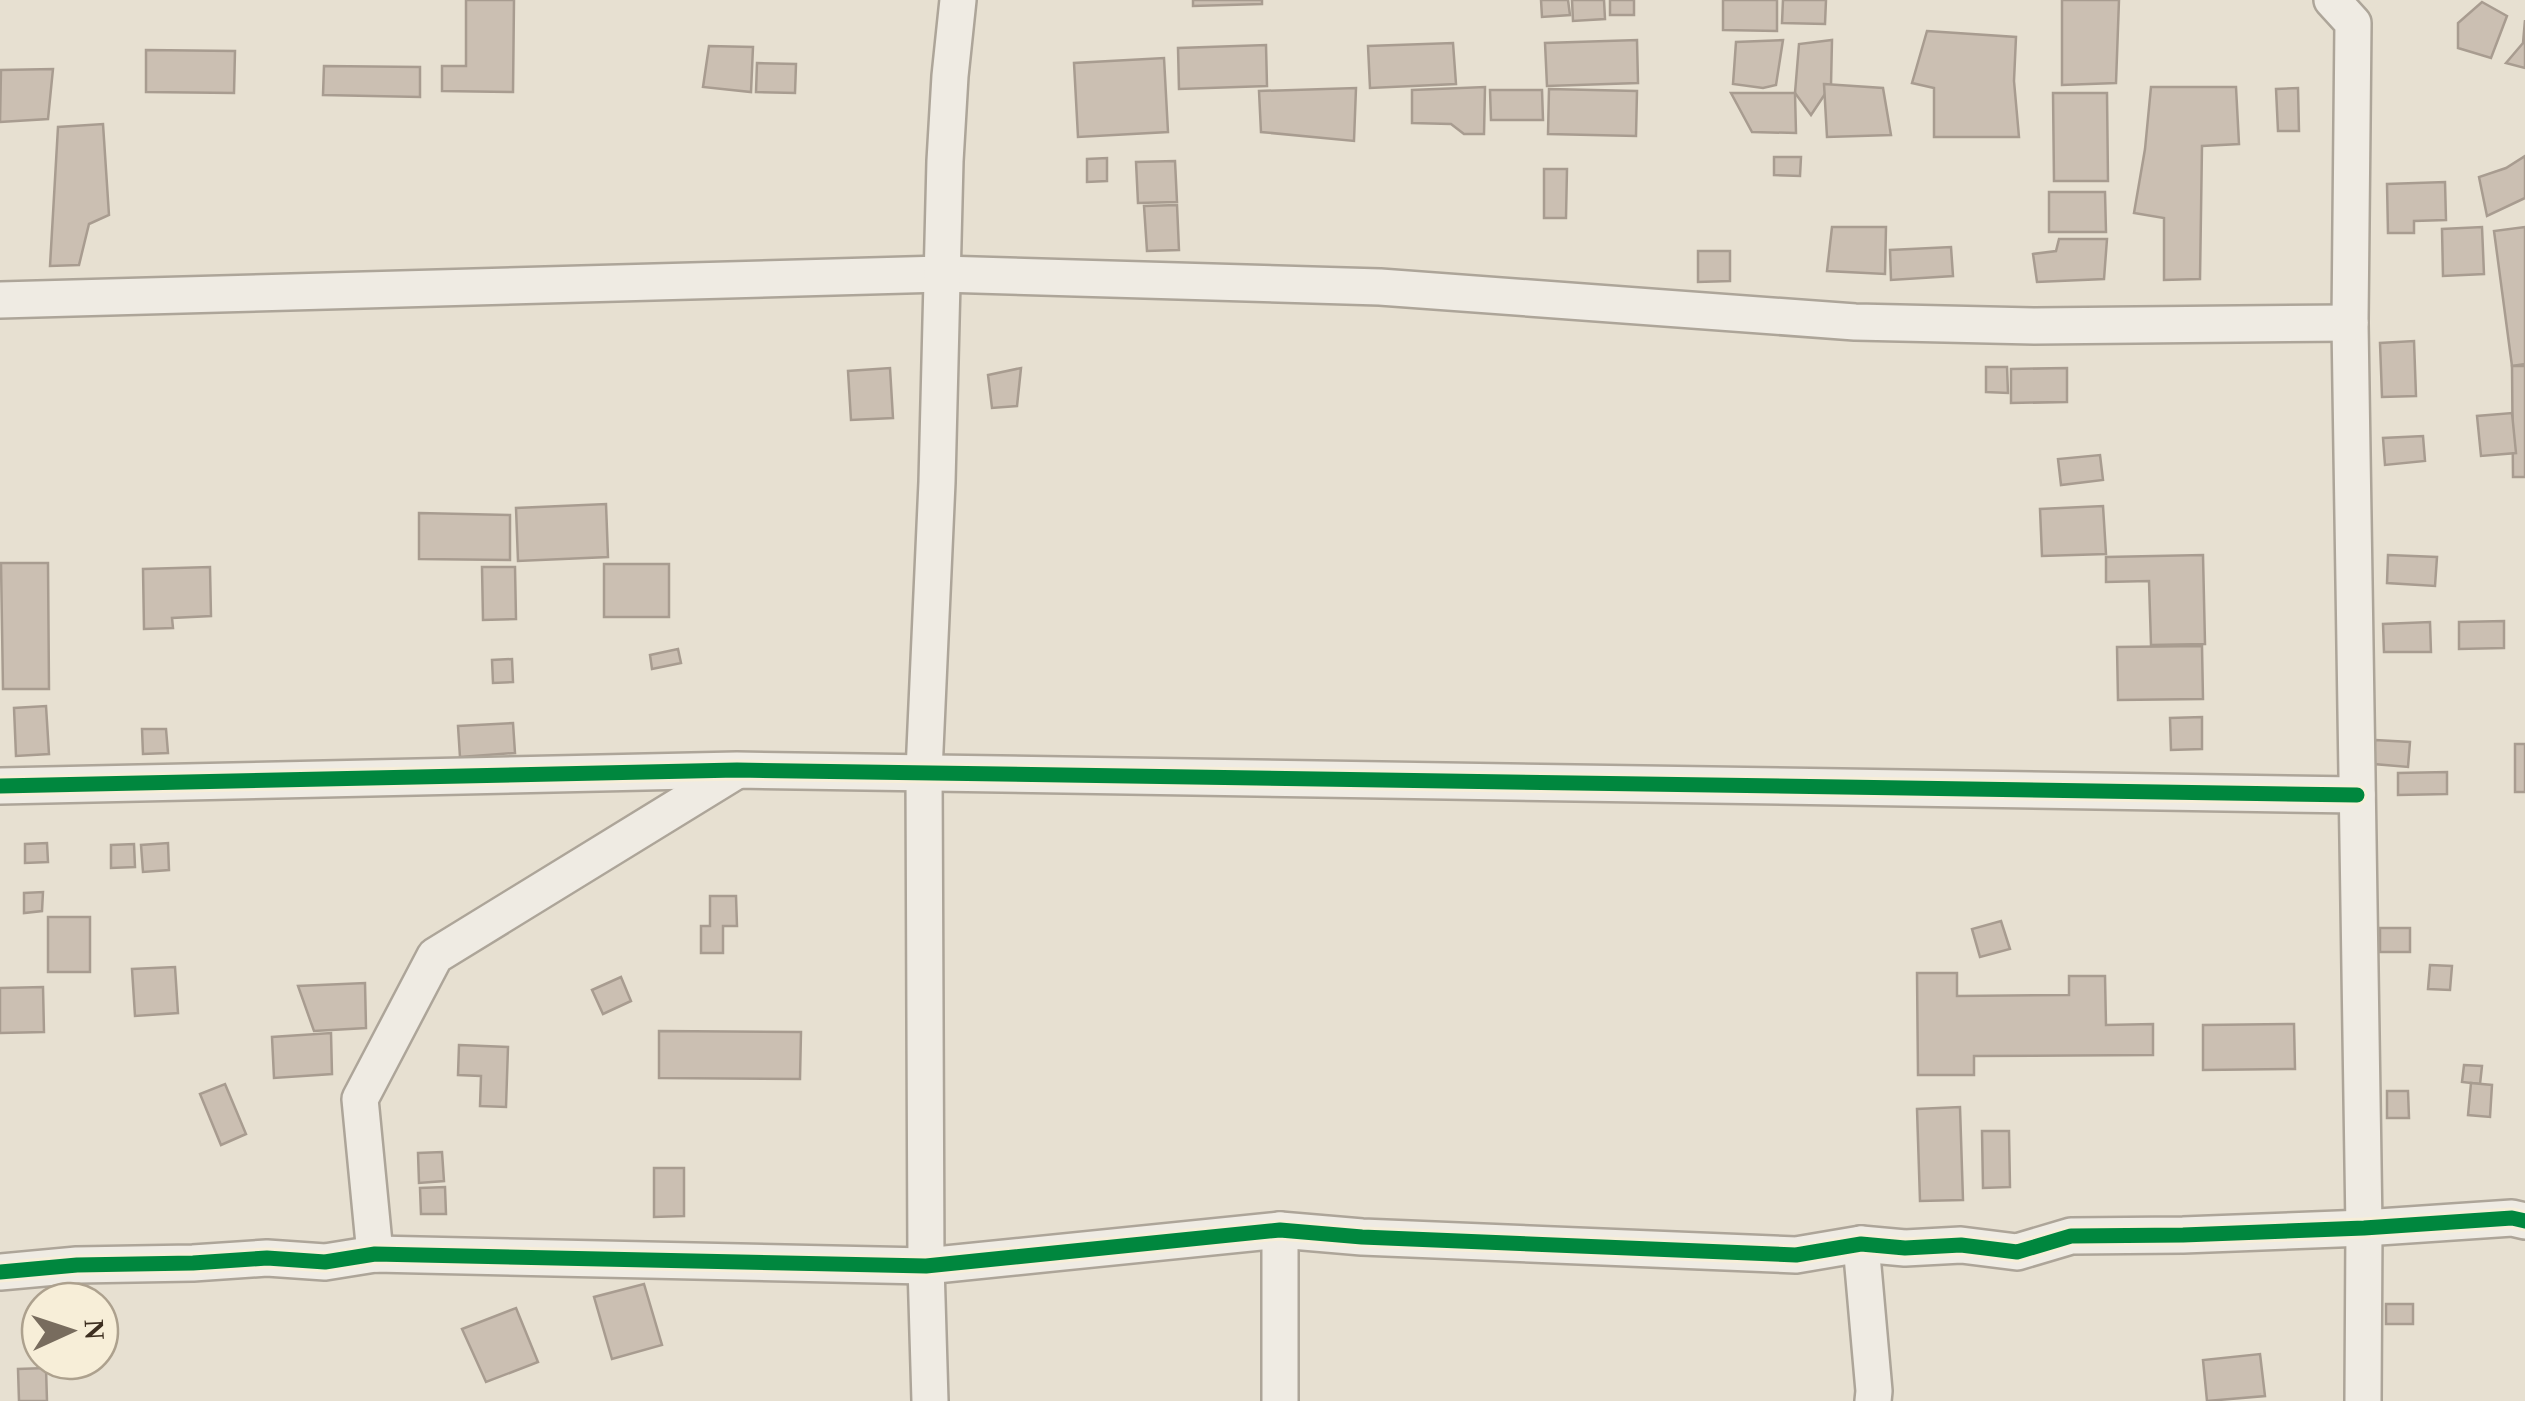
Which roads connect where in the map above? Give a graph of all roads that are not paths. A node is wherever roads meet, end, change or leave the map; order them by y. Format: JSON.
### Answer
{"nodes":[{"id":1,"x":958,"y":0,"type":"edge"},
{"id":2,"x":2347,"y":8,"type":"edge"},
{"id":3,"x":942,"y":274,"type":"junction"},
{"id":4,"x":0,"y":300,"type":"edge"},
{"id":5,"x":2350,"y":323,"type":"junction"},
{"id":6,"x":736,"y":770,"type":"junction"},
{"id":7,"x":924,"y":772,"type":"junction"},
{"id":8,"x":0,"y":786,"type":"edge"},
{"id":9,"x":2357,"y":795,"type":"junction"},
{"id":10,"x":2525,"y":1221,"type":"edge"},
{"id":11,"x":2364,"y":1228,"type":"junction"},
{"id":12,"x":1280,"y":1230,"type":"junction"},
{"id":13,"x":1861,"y":1244,"type":"junction"},
{"id":14,"x":375,"y":1254,"type":"junction"},
{"id":15,"x":926,"y":1266,"type":"junction"},
{"id":16,"x":0,"y":1272,"type":"edge"},
{"id":17,"x":930,"y":1401,"type":"edge"},
{"id":18,"x":1280,"y":1401,"type":"edge"},
{"id":19,"x":1873,"y":1401,"type":"edge"},
{"id":20,"x":2363,"y":1401,"type":"edge"}],
"edges":[{"from":1,"to":3,"type":"street"},
{"from":2,"to":5,"type":"street"},
{"from":3,"to":4,"type":"street"},
{"from":3,"to":5,"type":"street"},
{"from":3,"to":7,"type":"street"},
{"from":5,"to":9,"type":"street"},
{"from":6,"to":7,"type":"street"},
{"from":6,"to":8,"type":"street"},
{"from":6,"to":14,"type":"street"},
{"from":7,"to":9,"type":"street"},
{"from":7,"to":15,"type":"street"},
{"from":9,"to":11,"type":"street"},
{"from":10,"to":11,"type":"street"},
{"from":11,"to":13,"type":"street"},
{"from":11,"to":20,"type":"street"},
{"from":12,"to":13,"type":"street"},
{"from":12,"to":15,"type":"street"},
{"from":12,"to":18,"type":"street"},
{"from":13,"to":19,"type":"street"},
{"from":14,"to":15,"type":"street"},
{"from":14,"to":16,"type":"street"},
{"from":15,"to":17,"type":"street"}]}
